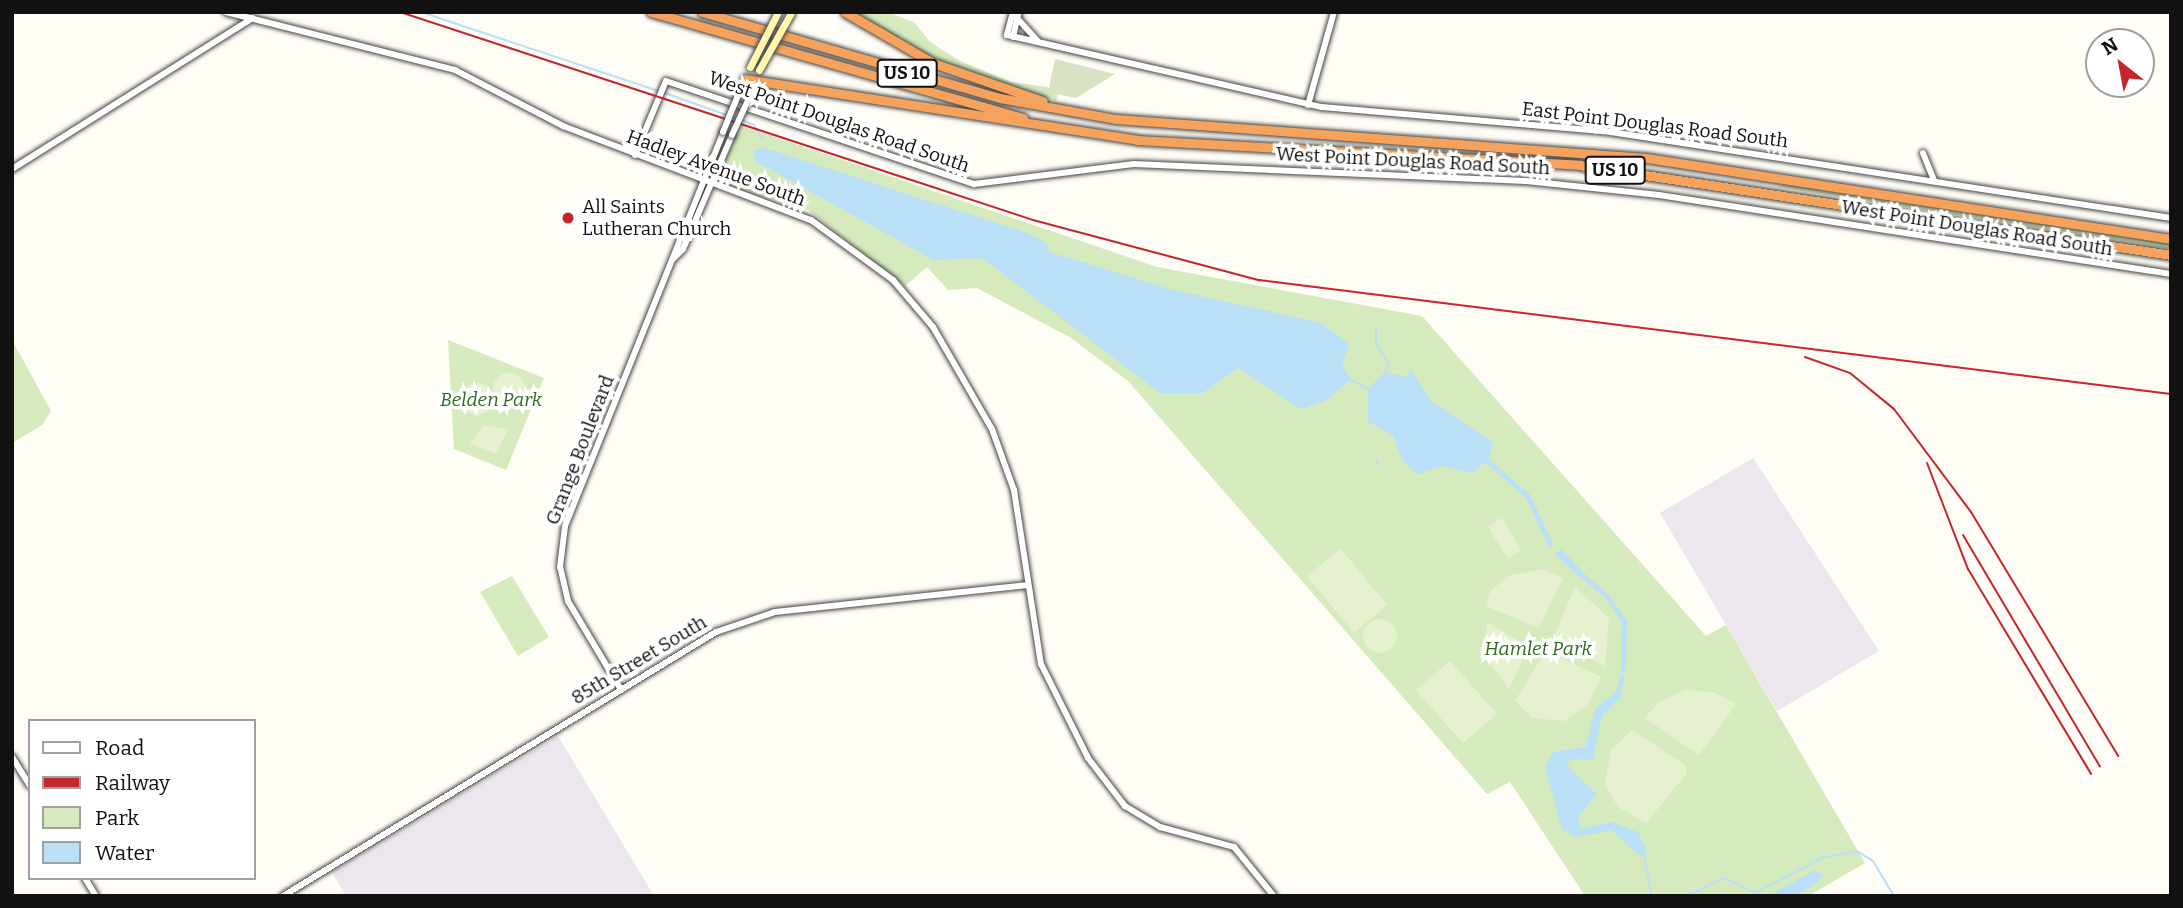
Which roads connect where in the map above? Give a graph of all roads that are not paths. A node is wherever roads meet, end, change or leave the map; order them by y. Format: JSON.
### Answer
{"nodes":[{"id":1,"x":226,"y":12,"type":"edge"},
{"id":2,"x":651,"y":12,"type":"edge"},
{"id":3,"x":702,"y":12,"type":"edge"},
{"id":4,"x":778,"y":12,"type":"edge"},
{"id":5,"x":845,"y":12,"type":"edge"},
{"id":6,"x":1334,"y":12,"type":"edge"},
{"id":7,"x":791,"y":13,"type":"edge"},
{"id":8,"x":1016,"y":14,"type":"edge"},
{"id":9,"x":253,"y":18,"type":"junction"},
{"id":10,"x":1048,"y":46,"type":"junction"},
{"id":11,"x":750,"y":67,"type":"dead end"},
{"id":12,"x":759,"y":70,"type":"dead end"},
{"id":13,"x":750,"y":81,"type":"junction"},
{"id":14,"x":1308,"y":105,"type":"junction"},
{"id":15,"x":1116,"y":119,"type":"junction"},
{"id":16,"x":1055,"y":126,"type":"junction"},
{"id":17,"x":1923,"y":153,"type":"dead end"},
{"id":18,"x":635,"y":155,"type":"junction"},
{"id":19,"x":12,"y":169,"type":"edge"},
{"id":20,"x":1934,"y":180,"type":"junction"},
{"id":21,"x":704,"y":184,"type":"junction"},
{"id":22,"x":2171,"y":218,"type":"edge"},
{"id":23,"x":2171,"y":239,"type":"edge"},
{"id":24,"x":2171,"y":255,"type":"edge"},
{"id":25,"x":2171,"y":274,"type":"edge"},
{"id":26,"x":1026,"y":585,"type":"junction"},
{"id":27,"x":620,"y":688,"type":"junction"},
{"id":28,"x":12,"y":757,"type":"edge"},
{"id":29,"x":28,"y":783,"type":"edge"},
{"id":30,"x":86,"y":880,"type":"edge"},
{"id":31,"x":96,"y":896,"type":"edge"},
{"id":32,"x":284,"y":896,"type":"edge"},
{"id":33,"x":1274,"y":896,"type":"edge"}],
"edges":[{"from":1,"to":9,"type":"street","name":"Hadley Avenue South"},
{"from":2,"to":16,"type":"highway","number":"US 10"},
{"from":3,"to":15,"type":"highway","number":"US 10"},
{"from":4,"to":11,"type":"main road","bridge":true},
{"from":5,"to":15,"type":"highway"},
{"from":6,"to":14,"type":"street"},
{"from":7,"to":12,"type":"main road","bridge":true},
{"from":8,"to":10,"type":"street"},
{"from":8,"to":10,"type":"street","name":"East Point Douglas Road South"},
{"from":9,"to":18,"type":"street","name":"Hadley Avenue South"},
{"from":9,"to":19,"type":"street"},
{"from":10,"to":14,"type":"street","name":"East Point Douglas Road South"},
{"from":13,"to":16,"type":"highway"},
{"from":13,"to":21,"type":"street","name":"Grange Boulevard","bridge":true},
{"from":13,"to":21,"type":"street","name":"Grange Boulevard","bridge":true},
{"from":14,"to":20,"type":"street","name":"East Point Douglas Road South"},
{"from":15,"to":23,"type":"highway","number":"US 10"},
{"from":16,"to":24,"type":"highway","number":"US 10"},
{"from":17,"to":20,"type":"street"},
{"from":18,"to":21,"type":"street","name":"Hadley Avenue South"},
{"from":18,"to":25,"type":"street","name":"West Point Douglas Road South"},
{"from":20,"to":22,"type":"street","name":"East Point Douglas Road South"},
{"from":21,"to":26,"type":"street","name":"Hadley Avenue South"},
{"from":21,"to":27,"type":"street","name":"Grange Boulevard"},
{"from":26,"to":27,"type":"street","name":"85th Street South"},
{"from":26,"to":33,"type":"street","name":"Hadley Avenue South"},
{"from":27,"to":32,"type":"street","name":"85th Street South"},
{"from":28,"to":29,"type":"street"},
{"from":30,"to":31,"type":"street"}]}
